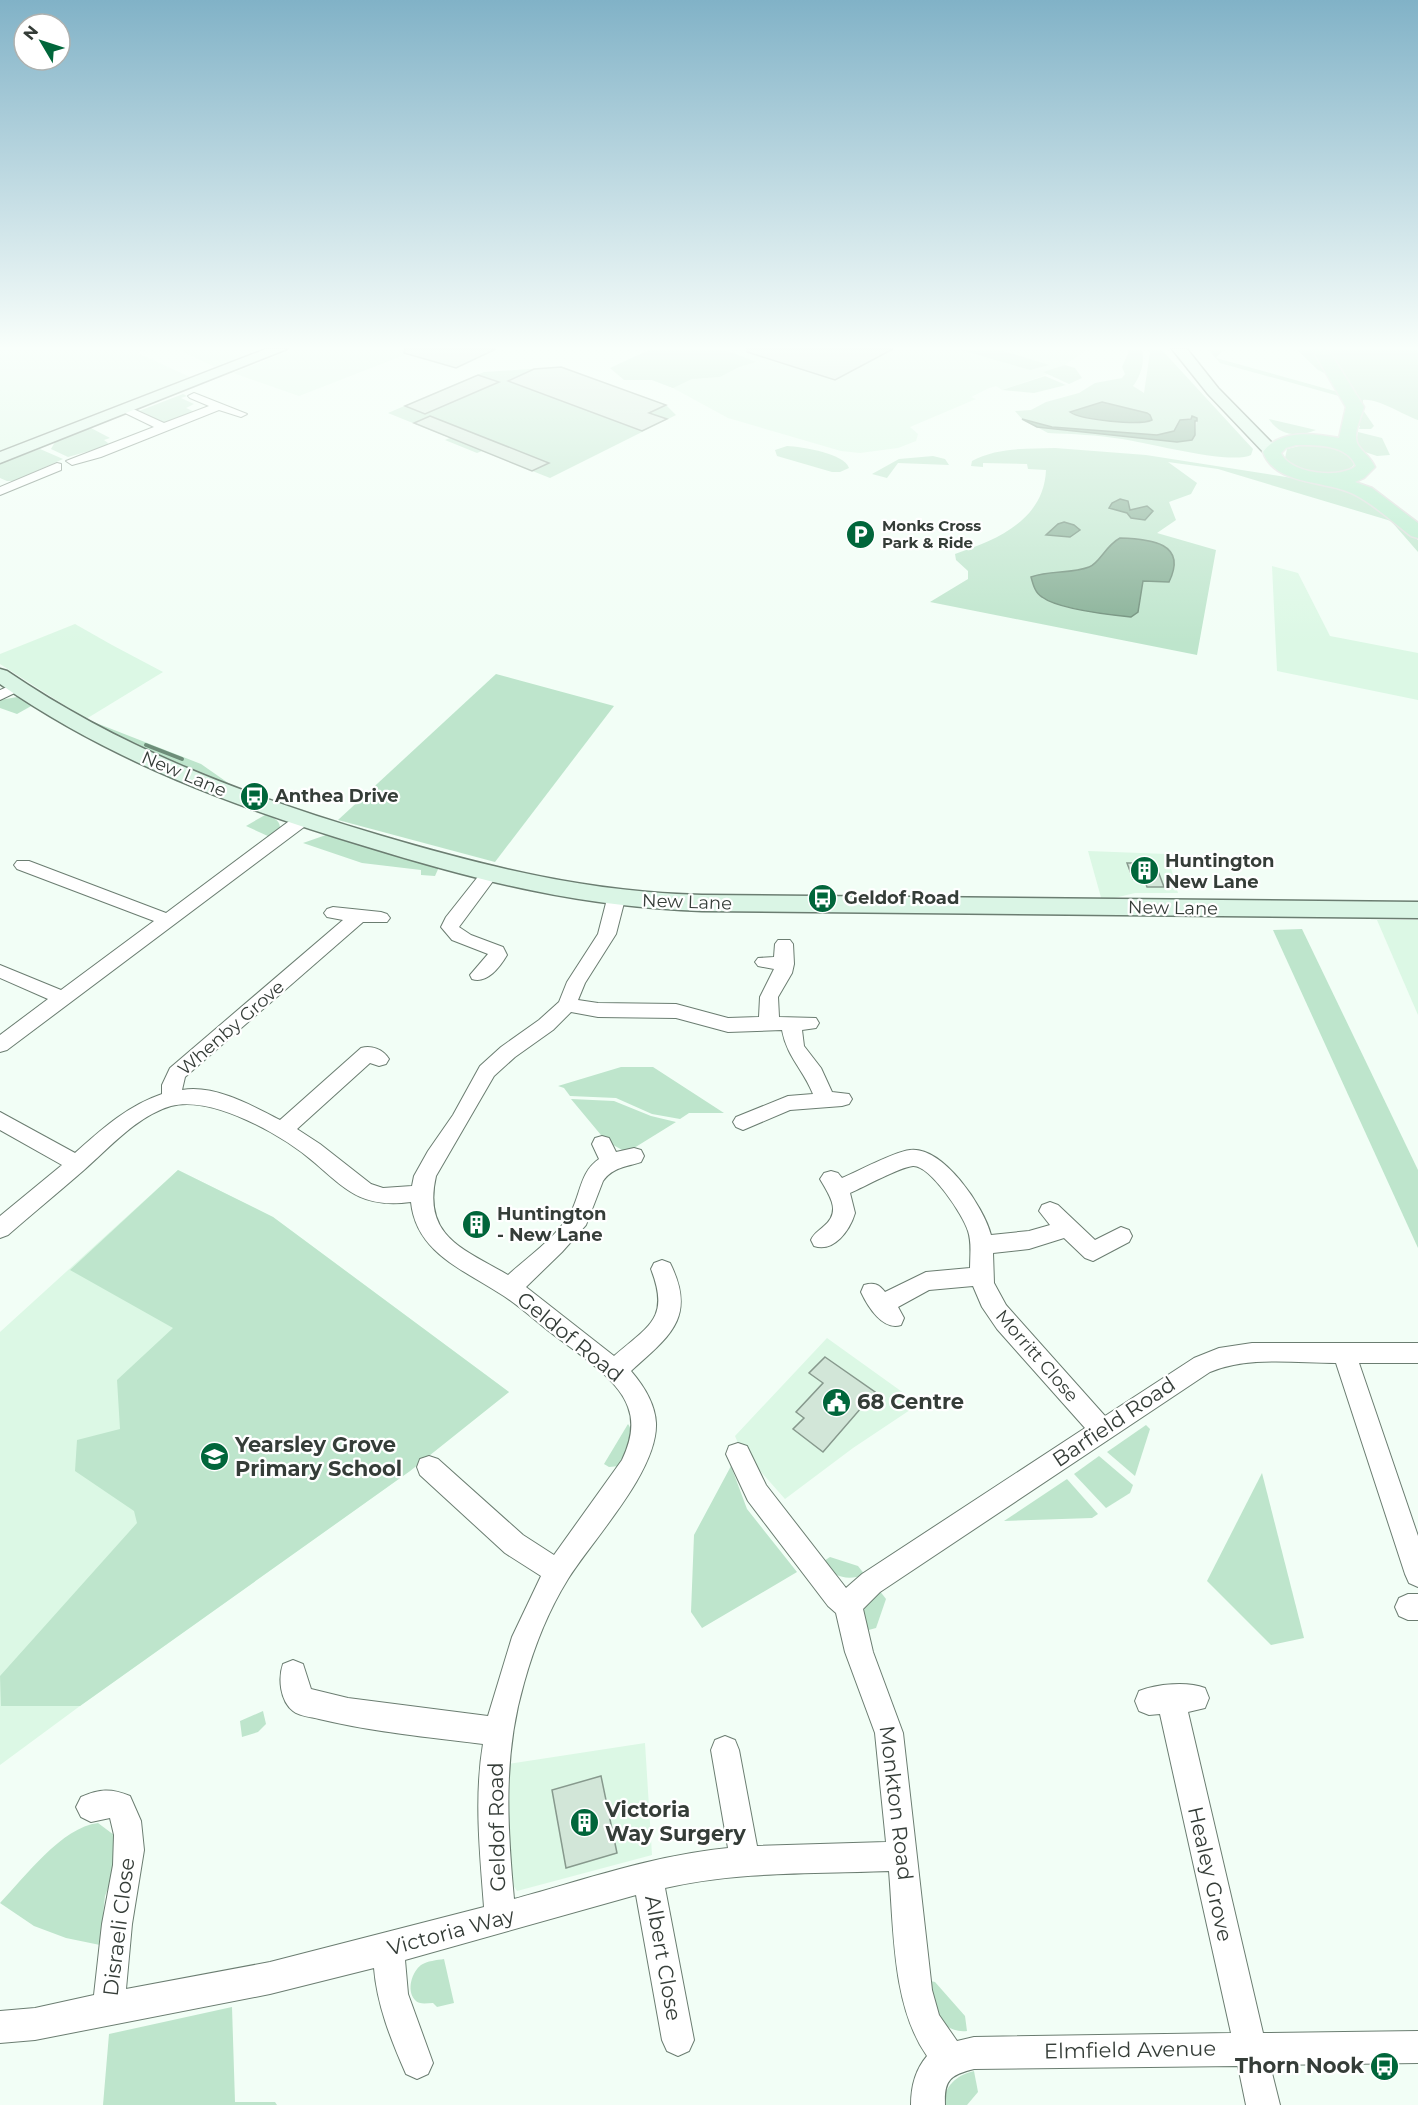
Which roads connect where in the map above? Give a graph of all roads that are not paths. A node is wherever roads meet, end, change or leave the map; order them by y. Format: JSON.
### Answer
{"nodes":[{"id":1,"x":28,"y":447,"type":"edge"},
{"id":2,"x":103,"y":447,"type":"edge"},
{"id":3,"x":1267,"y":447,"type":"edge"},
{"id":4,"x":1277,"y":447,"type":"edge"},
{"id":5,"x":1350,"y":448,"type":"edge"},
{"id":6,"x":1272,"y":452,"type":"junction"},
{"id":7,"x":0,"y":458,"type":"edge"},
{"id":8,"x":72,"y":461,"type":"dead end"},
{"id":9,"x":57,"y":467,"type":"dead end"},
{"id":10,"x":1365,"y":470,"type":"junction"},
{"id":11,"x":1331,"y":479,"type":"junction"},
{"id":12,"x":4,"y":487,"type":"edge"},
{"id":13,"x":1418,"y":520,"type":"edge"},
{"id":14,"x":1418,"y":532,"type":"edge"},
{"id":15,"x":5,"y":686,"type":"edge"},
{"id":16,"x":302,"y":820,"type":"junction"},
{"id":17,"x":22,"y":865,"type":"dead end"},
{"id":18,"x":490,"y":873,"type":"junction"},
{"id":19,"x":616,"y":898,"type":"junction"},
{"id":20,"x":1418,"y":910,"type":"edge"},
{"id":21,"x":333,"y":913,"type":"dead end"},
{"id":22,"x":360,"y":916,"type":"junction"},
{"id":23,"x":381,"y":918,"type":"dead end"},
{"id":24,"x":168,"y":920,"type":"junction"},
{"id":25,"x":784,"y":944,"type":"dead end"},
{"id":26,"x":764,"y":962,"type":"dead end"},
{"id":27,"x":785,"y":964,"type":"junction"},
{"id":28,"x":0,"y":971,"type":"edge"},
{"id":29,"x":479,"y":975,"type":"dead end"},
{"id":30,"x":62,"y":998,"type":"junction"},
{"id":31,"x":567,"y":1005,"type":"junction"},
{"id":32,"x":769,"y":1025,"type":"junction"},
{"id":33,"x":0,"y":1045,"type":"edge"},
{"id":34,"x":375,"y":1052,"type":"dead end"},
{"id":35,"x":172,"y":1098,"type":"junction"},
{"id":36,"x":0,"y":1120,"type":"edge"},
{"id":37,"x":743,"y":1122,"type":"dead end"},
{"id":38,"x":282,"y":1131,"type":"junction"},
{"id":39,"x":634,"y":1156,"type":"dead end"},
{"id":40,"x":77,"y":1164,"type":"junction"},
{"id":41,"x":422,"y":1193,"type":"junction"},
{"id":42,"x":1050,"y":1211,"type":"dead end"},
{"id":43,"x":1068,"y":1228,"type":"junction"},
{"id":44,"x":0,"y":1229,"type":"edge"},
{"id":45,"x":1121,"y":1236,"type":"dead end"},
{"id":46,"x":822,"y":1240,"type":"dead end"},
{"id":47,"x":982,"y":1245,"type":"junction"},
{"id":48,"x":662,"y":1269,"type":"dead end"},
{"id":49,"x":982,"y":1276,"type":"junction"},
{"id":50,"x":510,"y":1288,"type":"junction"},
{"id":51,"x":883,"y":1304,"type":"dead end"},
{"id":52,"x":1344,"y":1353,"type":"junction"},
{"id":53,"x":1418,"y":1353,"type":"edge"},
{"id":54,"x":615,"y":1370,"type":"junction"},
{"id":55,"x":1102,"y":1430,"type":"junction"},
{"id":56,"x":738,"y":1454,"type":"dead end"},
{"id":57,"x":429,"y":1467,"type":"dead end"},
{"id":58,"x":558,"y":1572,"type":"junction"},
{"id":59,"x":1418,"y":1574,"type":"edge"},
{"id":60,"x":849,"y":1606,"type":"junction"},
{"id":61,"x":293,"y":1674,"type":"dead end"},
{"id":62,"x":1172,"y":1700,"type":"dead end"},
{"id":63,"x":499,"y":1732,"type":"junction"},
{"id":64,"x":725,"y":1750,"type":"dead end"},
{"id":65,"x":91,"y":1807,"type":"dead end"},
{"id":66,"x":903,"y":1856,"type":"junction"},
{"id":67,"x":745,"y":1861,"type":"junction"},
{"id":68,"x":648,"y":1877,"type":"junction"},
{"id":69,"x":500,"y":1919,"type":"junction"},
{"id":70,"x":388,"y":1949,"type":"junction"},
{"id":71,"x":109,"y":2008,"type":"junction"},
{"id":72,"x":0,"y":2027,"type":"edge"},
{"id":73,"x":678,"y":2040,"type":"dead end"},
{"id":74,"x":1418,"y":2047,"type":"edge"},
{"id":75,"x":1250,"y":2048,"type":"junction"},
{"id":76,"x":950,"y":2058,"type":"junction"},
{"id":77,"x":417,"y":2063,"type":"dead end"},
{"id":78,"x":928,"y":2105,"type":"edge"},
{"id":79,"x":1263,"y":2105,"type":"edge"}],
"edges":[{"from":1,"to":7,"type":"street"},
{"from":2,"to":8,"type":"street"},
{"from":3,"to":6,"type":"street"},
{"from":4,"to":6,"type":"main road"},
{"from":5,"to":10,"type":"main road"},
{"from":6,"to":11,"type":"main road"},
{"from":9,"to":12,"type":"street"},
{"from":10,"to":11,"type":"main road"},
{"from":10,"to":13,"type":"main road"},
{"from":11,"to":14,"type":"main road"},
{"from":15,"to":16,"type":"street","name":"New Lane"},
{"from":16,"to":18,"type":"street","name":"New Lane"},
{"from":16,"to":24,"type":"street"},
{"from":17,"to":24,"type":"street"},
{"from":18,"to":19,"type":"street","name":"New Lane"},
{"from":18,"to":29,"type":"street"},
{"from":19,"to":20,"type":"street","name":"New Lane"},
{"from":19,"to":31,"type":"street","name":"Geldof Road"},
{"from":21,"to":22,"type":"street"},
{"from":22,"to":23,"type":"street"},
{"from":22,"to":35,"type":"street","name":"Whenby Grove"},
{"from":24,"to":30,"type":"street"},
{"from":25,"to":27,"type":"street"},
{"from":26,"to":27,"type":"street"},
{"from":27,"to":32,"type":"street"},
{"from":28,"to":30,"type":"street"},
{"from":30,"to":33,"type":"street"},
{"from":31,"to":32,"type":"street"},
{"from":31,"to":41,"type":"street","name":"Geldof Road"},
{"from":32,"to":37,"type":"street"},
{"from":34,"to":38,"type":"street"},
{"from":35,"to":38,"type":"street"},
{"from":35,"to":40,"type":"street","name":"Whenby Grove"},
{"from":36,"to":40,"type":"street"},
{"from":38,"to":41,"type":"street"},
{"from":39,"to":50,"type":"street"},
{"from":40,"to":44,"type":"street","name":"Whenby Grove"},
{"from":41,"to":50,"type":"street","name":"Geldof Road"},
{"from":42,"to":43,"type":"street"},
{"from":43,"to":45,"type":"street"},
{"from":43,"to":47,"type":"street"},
{"from":46,"to":47,"type":"street","name":"Morritt Close"},
{"from":47,"to":49,"type":"street","name":"Morritt Close"},
{"from":48,"to":54,"type":"street"},
{"from":49,"to":51,"type":"street"},
{"from":49,"to":55,"type":"street","name":"Morritt Close"},
{"from":50,"to":54,"type":"street","name":"Geldof Road"},
{"from":52,"to":53,"type":"street","name":"Barfield Road"},
{"from":52,"to":55,"type":"street","name":"Barfield Road"},
{"from":52,"to":59,"type":"street"},
{"from":54,"to":58,"type":"street","name":"Geldof Road"},
{"from":55,"to":60,"type":"street","name":"Barfield Road"},
{"from":56,"to":60,"type":"street"},
{"from":57,"to":58,"type":"street"},
{"from":58,"to":63,"type":"street","name":"Geldof Road"},
{"from":60,"to":66,"type":"street","name":"Monkton Road"},
{"from":61,"to":63,"type":"street"},
{"from":62,"to":75,"type":"street","name":"Healey Grove"},
{"from":63,"to":69,"type":"street","name":"Geldof Road"},
{"from":64,"to":67,"type":"street"},
{"from":65,"to":71,"type":"street","name":"Disraeli Close"},
{"from":66,"to":67,"type":"street","name":"Victoria Way"},
{"from":66,"to":76,"type":"street","name":"Monkton Road"},
{"from":67,"to":68,"type":"street","name":"Victoria Way"},
{"from":68,"to":69,"type":"street","name":"Victoria Way"},
{"from":68,"to":73,"type":"street","name":"Albert Close"},
{"from":69,"to":70,"type":"street","name":"Victoria Way"},
{"from":70,"to":71,"type":"street","name":"Victoria Way"},
{"from":70,"to":77,"type":"street"},
{"from":71,"to":72,"type":"street","name":"Victoria Way"},
{"from":74,"to":75,"type":"street","name":"Elmfield Avenue"},
{"from":75,"to":76,"type":"street","name":"Elmfield Avenue"},
{"from":75,"to":79,"type":"street","name":"Healey Grove"},
{"from":76,"to":78,"type":"street"}]}
